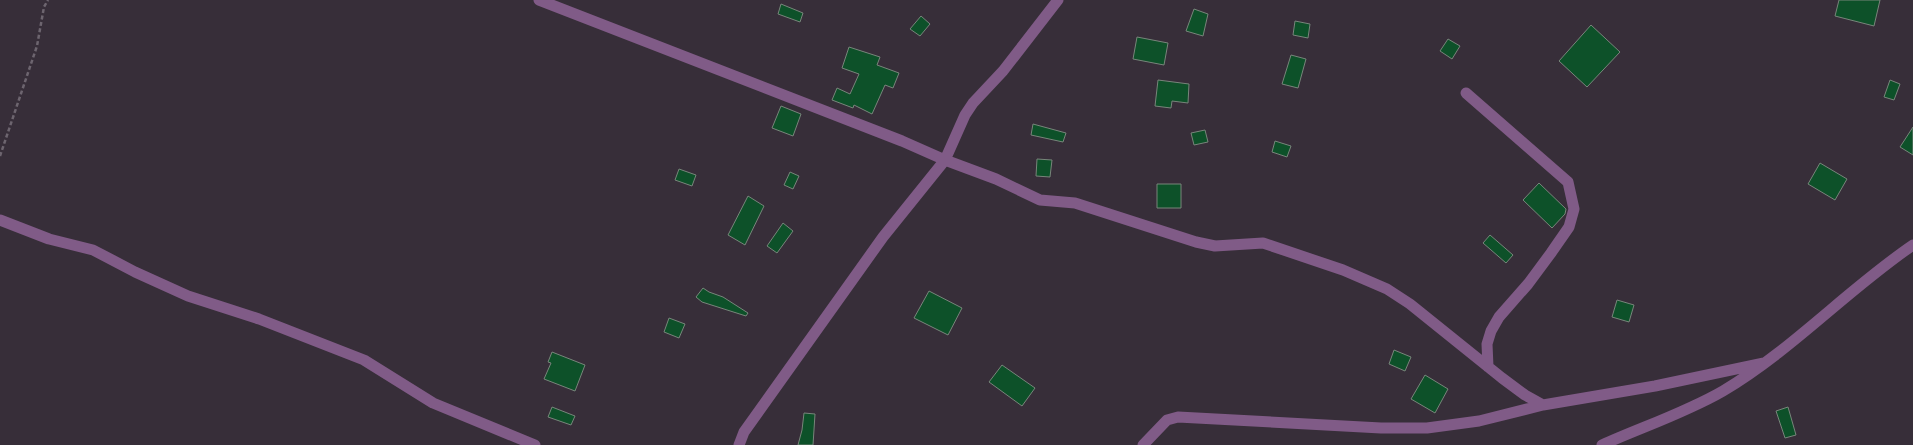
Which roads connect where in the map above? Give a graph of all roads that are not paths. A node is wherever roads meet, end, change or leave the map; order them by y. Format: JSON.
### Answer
{"nodes":[{"id":1,"x":539,"y":0,"type":"edge"},
{"id":2,"x":1058,"y":0,"type":"edge"},
{"id":3,"x":1466,"y":93,"type":"dead end"},
{"id":4,"x":945,"y":160,"type":"junction"},
{"id":5,"x":0,"y":220,"type":"edge"},
{"id":6,"x":1913,"y":245,"type":"edge"},
{"id":7,"x":1764,"y":363,"type":"junction"},
{"id":8,"x":1488,"y":368,"type":"junction"},
{"id":9,"x":1543,"y":405,"type":"junction"},
{"id":10,"x":535,"y":445,"type":"edge"},
{"id":11,"x":739,"y":445,"type":"edge"},
{"id":12,"x":1143,"y":445,"type":"edge"},
{"id":13,"x":1602,"y":445,"type":"edge"}],
"edges":[{"from":1,"to":4,"type":"street"},
{"from":2,"to":4,"type":"street"},
{"from":3,"to":8,"type":"street"},
{"from":4,"to":8,"type":"street"},
{"from":4,"to":11,"type":"street"},
{"from":5,"to":10,"type":"street"},
{"from":6,"to":7,"type":"street"},
{"from":7,"to":9,"type":"street"},
{"from":7,"to":13,"type":"street"},
{"from":8,"to":9,"type":"street"},
{"from":9,"to":12,"type":"street"}]}
